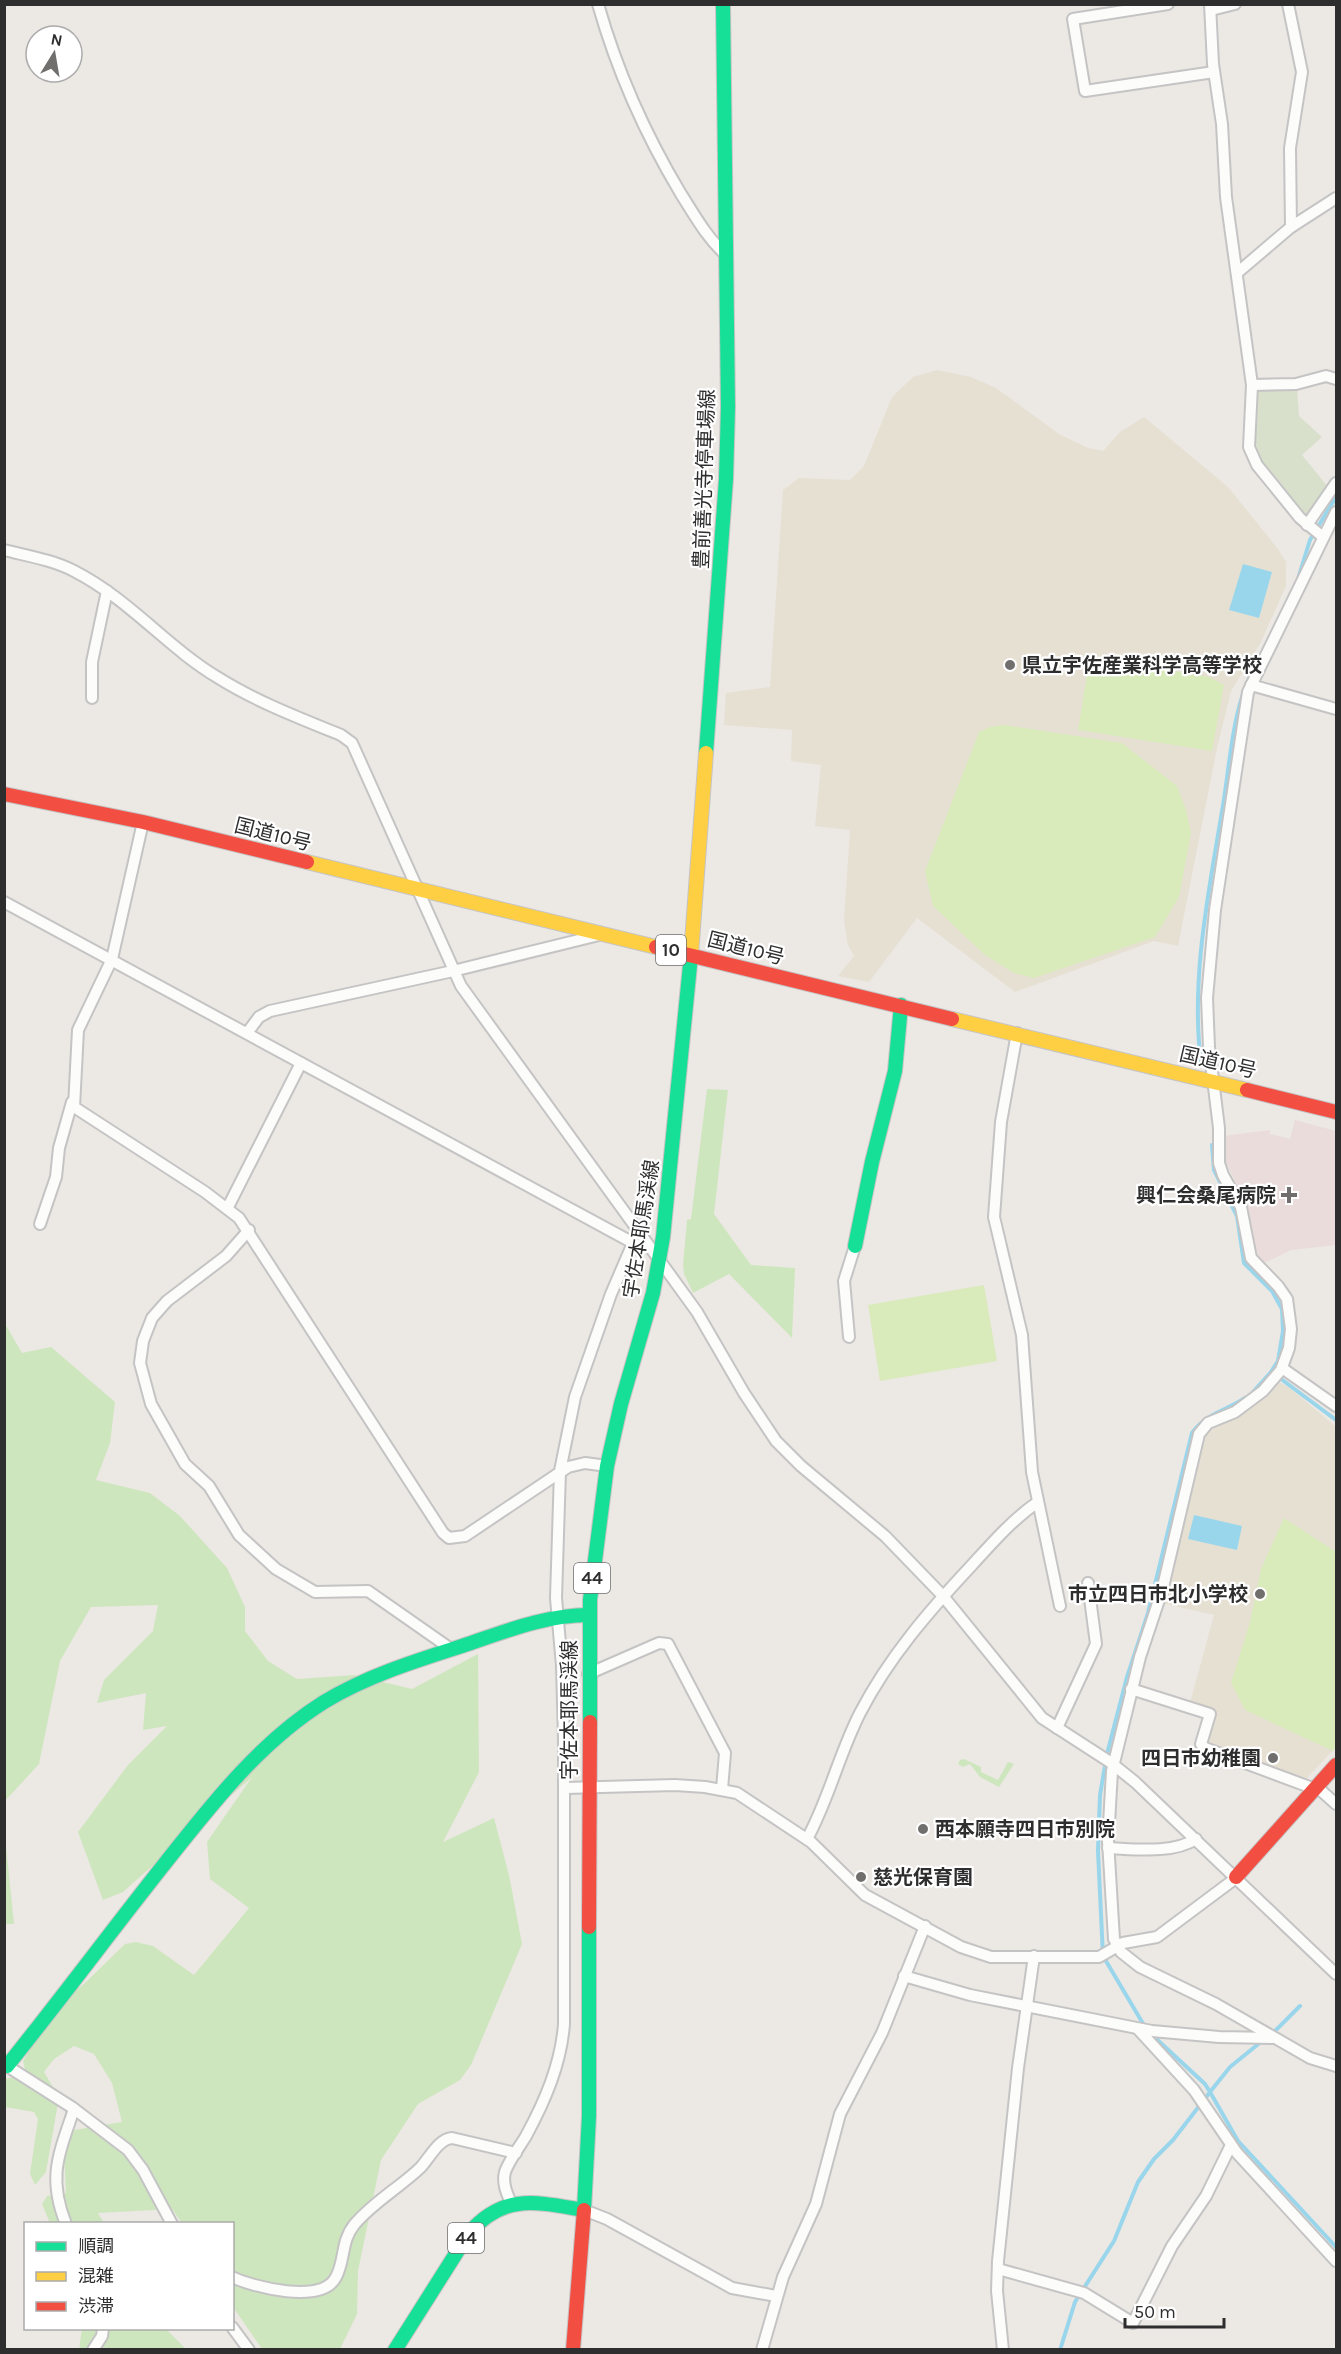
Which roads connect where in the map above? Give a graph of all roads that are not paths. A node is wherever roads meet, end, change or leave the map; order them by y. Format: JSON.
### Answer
{"nodes":[{"id":1,"x":598,"y":4,"type":"edge"},
{"id":2,"x":723,"y":4,"type":"edge"},
{"id":3,"x":1168,"y":4,"type":"edge"},
{"id":4,"x":1235,"y":4,"type":"edge"},
{"id":5,"x":1288,"y":4,"type":"edge"},
{"id":6,"x":1211,"y":8,"type":"edge"},
{"id":7,"x":1214,"y":72,"type":"junction"},
{"id":8,"x":1336,"y":198,"type":"edge"},
{"id":9,"x":1291,"y":227,"type":"junction"},
{"id":10,"x":727,"y":256,"type":"junction"},
{"id":11,"x":1237,"y":273,"type":"junction"},
{"id":12,"x":1336,"y":379,"type":"edge"},
{"id":13,"x":1252,"y":385,"type":"junction"},
{"id":14,"x":1336,"y":483,"type":"edge"},
{"id":15,"x":1336,"y":512,"type":"edge"},
{"id":16,"x":1307,"y":525,"type":"junction"},
{"id":17,"x":1323,"y":537,"type":"junction"},
{"id":18,"x":4,"y":550,"type":"edge"},
{"id":19,"x":107,"y":591,"type":"junction"},
{"id":20,"x":1251,"y":685,"type":"junction"},
{"id":21,"x":92,"y":698,"type":"dead end"},
{"id":22,"x":1336,"y":708,"type":"edge"},
{"id":23,"x":4,"y":794,"type":"edge"},
{"id":24,"x":143,"y":822,"type":"junction"},
{"id":25,"x":415,"y":888,"type":"junction"},
{"id":26,"x":4,"y":902,"type":"edge"},
{"id":27,"x":605,"y":934,"type":"junction"},
{"id":28,"x":691,"y":955,"type":"junction"},
{"id":29,"x":112,"y":959,"type":"junction"},
{"id":30,"x":453,"y":971,"type":"junction"},
{"id":31,"x":901,"y":1005,"type":"junction"},
{"id":32,"x":247,"y":1033,"type":"junction"},
{"id":33,"x":1017,"y":1033,"type":"junction"},
{"id":34,"x":301,"y":1063,"type":"junction"},
{"id":35,"x":1214,"y":1081,"type":"junction"},
{"id":36,"x":72,"y":1102,"type":"junction"},
{"id":37,"x":1336,"y":1112,"type":"edge"},
{"id":38,"x":228,"y":1207,"type":"junction"},
{"id":39,"x":40,"y":1224,"type":"dead end"},
{"id":40,"x":249,"y":1230,"type":"junction"},
{"id":41,"x":633,"y":1243,"type":"junction"},
{"id":42,"x":855,"y":1246,"type":"joint"},
{"id":43,"x":659,"y":1262,"type":"junction"},
{"id":44,"x":849,"y":1337,"type":"dead end"},
{"id":45,"x":1282,"y":1368,"type":"junction"},
{"id":46,"x":1336,"y":1406,"type":"edge"},
{"id":47,"x":607,"y":1466,"type":"junction"},
{"id":48,"x":560,"y":1471,"type":"junction"},
{"id":49,"x":1038,"y":1502,"type":"junction"},
{"id":50,"x":1088,"y":1583,"type":"dead end"},
{"id":51,"x":943,"y":1596,"type":"junction"},
{"id":52,"x":1060,"y":1606,"type":"dead end"},
{"id":53,"x":558,"y":1615,"type":"junction"},
{"id":54,"x":589,"y":1615,"type":"junction"},
{"id":55,"x":451,"y":1649,"type":"junction"},
{"id":56,"x":588,"y":1674,"type":"junction"},
{"id":57,"x":1131,"y":1689,"type":"junction"},
{"id":58,"x":1057,"y":1728,"type":"junction"},
{"id":59,"x":1108,"y":1761,"type":"junction"},
{"id":60,"x":1336,"y":1765,"type":"edge"},
{"id":61,"x":589,"y":1787,"type":"junction"},
{"id":62,"x":565,"y":1788,"type":"junction"},
{"id":63,"x":1316,"y":1788,"type":"junction"},
{"id":64,"x":722,"y":1789,"type":"junction"},
{"id":65,"x":1336,"y":1804,"type":"edge"},
{"id":66,"x":807,"y":1839,"type":"junction"},
{"id":67,"x":1196,"y":1839,"type":"junction"},
{"id":68,"x":1108,"y":1848,"type":"junction"},
{"id":69,"x":1236,"y":1877,"type":"junction"},
{"id":70,"x":925,"y":1926,"type":"junction"},
{"id":71,"x":1117,"y":1948,"type":"junction"},
{"id":72,"x":1034,"y":1956,"type":"junction"},
{"id":73,"x":1336,"y":1974,"type":"edge"},
{"id":74,"x":904,"y":1976,"type":"junction"},
{"id":75,"x":1026,"y":2006,"type":"junction"},
{"id":76,"x":1138,"y":2029,"type":"junction"},
{"id":77,"x":1274,"y":2038,"type":"junction"},
{"id":78,"x":6,"y":2065,"type":"edge"},
{"id":79,"x":1336,"y":2066,"type":"edge"},
{"id":80,"x":74,"y":2109,"type":"junction"},
{"id":81,"x":1231,"y":2145,"type":"junction"},
{"id":82,"x":516,"y":2153,"type":"junction"},
{"id":83,"x":511,"y":2204,"type":"junction"},
{"id":84,"x":584,"y":2210,"type":"junction"},
{"id":85,"x":172,"y":2221,"type":"edge"},
{"id":86,"x":66,"y":2222,"type":"edge"},
{"id":87,"x":1336,"y":2261,"type":"edge"},
{"id":88,"x":998,"y":2269,"type":"junction"},
{"id":89,"x":234,"y":2278,"type":"edge"},
{"id":90,"x":776,"y":2296,"type":"junction"},
{"id":91,"x":103,"y":2330,"type":"edge"},
{"id":92,"x":234,"y":2330,"type":"edge"},
{"id":93,"x":93,"y":2349,"type":"edge"},
{"id":94,"x":249,"y":2349,"type":"edge"},
{"id":95,"x":395,"y":2349,"type":"edge"},
{"id":96,"x":573,"y":2349,"type":"edge"},
{"id":97,"x":762,"y":2349,"type":"edge"},
{"id":98,"x":1003,"y":2349,"type":"edge"}],
"edges":[{"from":1,"to":10,"type":"street"},
{"from":2,"to":10,"type":"main road","name":"豊前善光寺停車場線"},
{"from":3,"to":7,"type":"street"},
{"from":4,"to":6,"type":"street"},
{"from":5,"to":9,"type":"street"},
{"from":6,"to":7,"type":"street"},
{"from":7,"to":11,"type":"street"},
{"from":8,"to":9,"type":"street"},
{"from":9,"to":11,"type":"street"},
{"from":10,"to":28,"type":"main road","name":"豊前善光寺停車場線"},
{"from":11,"to":13,"type":"street"},
{"from":12,"to":13,"type":"street"},
{"from":13,"to":16,"type":"street"},
{"from":14,"to":16,"type":"street"},
{"from":15,"to":17,"type":"street"},
{"from":16,"to":17,"type":"street"},
{"from":17,"to":20,"type":"street"},
{"from":18,"to":19,"type":"street"},
{"from":19,"to":21,"type":"street"},
{"from":19,"to":25,"type":"street"},
{"from":20,"to":22,"type":"street"},
{"from":20,"to":35,"type":"street"},
{"from":23,"to":24,"type":"main road","name":"国道10号","number":"10"},
{"from":24,"to":25,"type":"main road","name":"国道10号","number":"10"},
{"from":24,"to":29,"type":"street"},
{"from":25,"to":27,"type":"main road","name":"国道10号","number":"10"},
{"from":25,"to":30,"type":"street"},
{"from":26,"to":29,"type":"street"},
{"from":27,"to":28,"type":"main road","name":"国道10号","number":"10"},
{"from":27,"to":30,"type":"street"},
{"from":28,"to":31,"type":"main road","name":"国道10号","number":"10"},
{"from":28,"to":43,"type":"main road","name":"宇佐本耶馬渓線","number":"44"},
{"from":29,"to":32,"type":"street"},
{"from":29,"to":36,"type":"street"},
{"from":30,"to":32,"type":"street"},
{"from":30,"to":43,"type":"street"},
{"from":31,"to":33,"type":"main road","name":"国道10号","number":"10"},
{"from":31,"to":42,"type":"main road"},
{"from":32,"to":34,"type":"street"},
{"from":33,"to":35,"type":"main road","name":"国道10号","number":"10"},
{"from":33,"to":49,"type":"street"},
{"from":34,"to":38,"type":"street"},
{"from":34,"to":41,"type":"street"},
{"from":35,"to":37,"type":"main road","name":"国道10号","number":"10"},
{"from":35,"to":45,"type":"street"},
{"from":36,"to":38,"type":"street"},
{"from":36,"to":39,"type":"street"},
{"from":38,"to":40,"type":"street"},
{"from":40,"to":48,"type":"street"},
{"from":40,"to":55,"type":"street"},
{"from":41,"to":43,"type":"street"},
{"from":41,"to":48,"type":"street","number":"44"},
{"from":42,"to":44,"type":"street"},
{"from":43,"to":47,"type":"main road","name":"宇佐本耶馬渓線","number":"44"},
{"from":43,"to":51,"type":"street"},
{"from":45,"to":46,"type":"street"},
{"from":45,"to":57,"type":"street"},
{"from":47,"to":48,"type":"street"},
{"from":47,"to":54,"type":"main road","name":"宇佐本耶馬渓線","number":"44"},
{"from":48,"to":53,"type":"street","number":"44"},
{"from":49,"to":51,"type":"street"},
{"from":49,"to":52,"type":"street"},
{"from":50,"to":58,"type":"street"},
{"from":51,"to":58,"type":"street"},
{"from":51,"to":66,"type":"street"},
{"from":53,"to":54,"type":"main road"},
{"from":53,"to":55,"type":"main road"},
{"from":53,"to":62,"type":"street","number":"44"},
{"from":54,"to":56,"type":"main road","name":"宇佐本耶馬渓線","number":"44"},
{"from":55,"to":78,"type":"main road"},
{"from":56,"to":61,"type":"main road","name":"宇佐本耶馬渓線","number":"44"},
{"from":56,"to":64,"type":"street"},
{"from":57,"to":59,"type":"street"},
{"from":57,"to":63,"type":"street"},
{"from":58,"to":59,"type":"street"},
{"from":59,"to":67,"type":"street"},
{"from":59,"to":68,"type":"street"},
{"from":60,"to":63,"type":"main road"},
{"from":61,"to":62,"type":"street"},
{"from":61,"to":64,"type":"street"},
{"from":61,"to":84,"type":"main road","name":"宇佐本耶馬渓線","number":"44"},
{"from":62,"to":82,"type":"street","number":"44"},
{"from":63,"to":65,"type":"street"},
{"from":63,"to":69,"type":"main road"},
{"from":64,"to":66,"type":"street"},
{"from":66,"to":70,"type":"street"},
{"from":67,"to":68,"type":"street"},
{"from":67,"to":69,"type":"street"},
{"from":68,"to":71,"type":"street"},
{"from":69,"to":71,"type":"street"},
{"from":69,"to":73,"type":"street"},
{"from":70,"to":72,"type":"street"},
{"from":70,"to":74,"type":"street"},
{"from":71,"to":72,"type":"street"},
{"from":71,"to":77,"type":"street"},
{"from":72,"to":75,"type":"street"},
{"from":74,"to":75,"type":"street"},
{"from":74,"to":90,"type":"street"},
{"from":75,"to":76,"type":"street"},
{"from":75,"to":88,"type":"street"},
{"from":76,"to":77,"type":"street"},
{"from":76,"to":81,"type":"street"},
{"from":77,"to":79,"type":"street"},
{"from":78,"to":80,"type":"street"},
{"from":80,"to":85,"type":"street"},
{"from":80,"to":86,"type":"street"},
{"from":81,"to":87,"type":"street"},
{"from":81,"to":88,"type":"street"},
{"from":82,"to":83,"type":"street","number":"44"},
{"from":82,"to":89,"type":"street"},
{"from":83,"to":84,"type":"main road","number":"44"},
{"from":83,"to":95,"type":"main road","number":"44"},
{"from":84,"to":90,"type":"street"},
{"from":84,"to":96,"type":"main road","name":"宇佐本耶馬渓線"},
{"from":88,"to":98,"type":"street"},
{"from":90,"to":97,"type":"street"},
{"from":91,"to":93,"type":"street"},
{"from":92,"to":94,"type":"street"}]}
